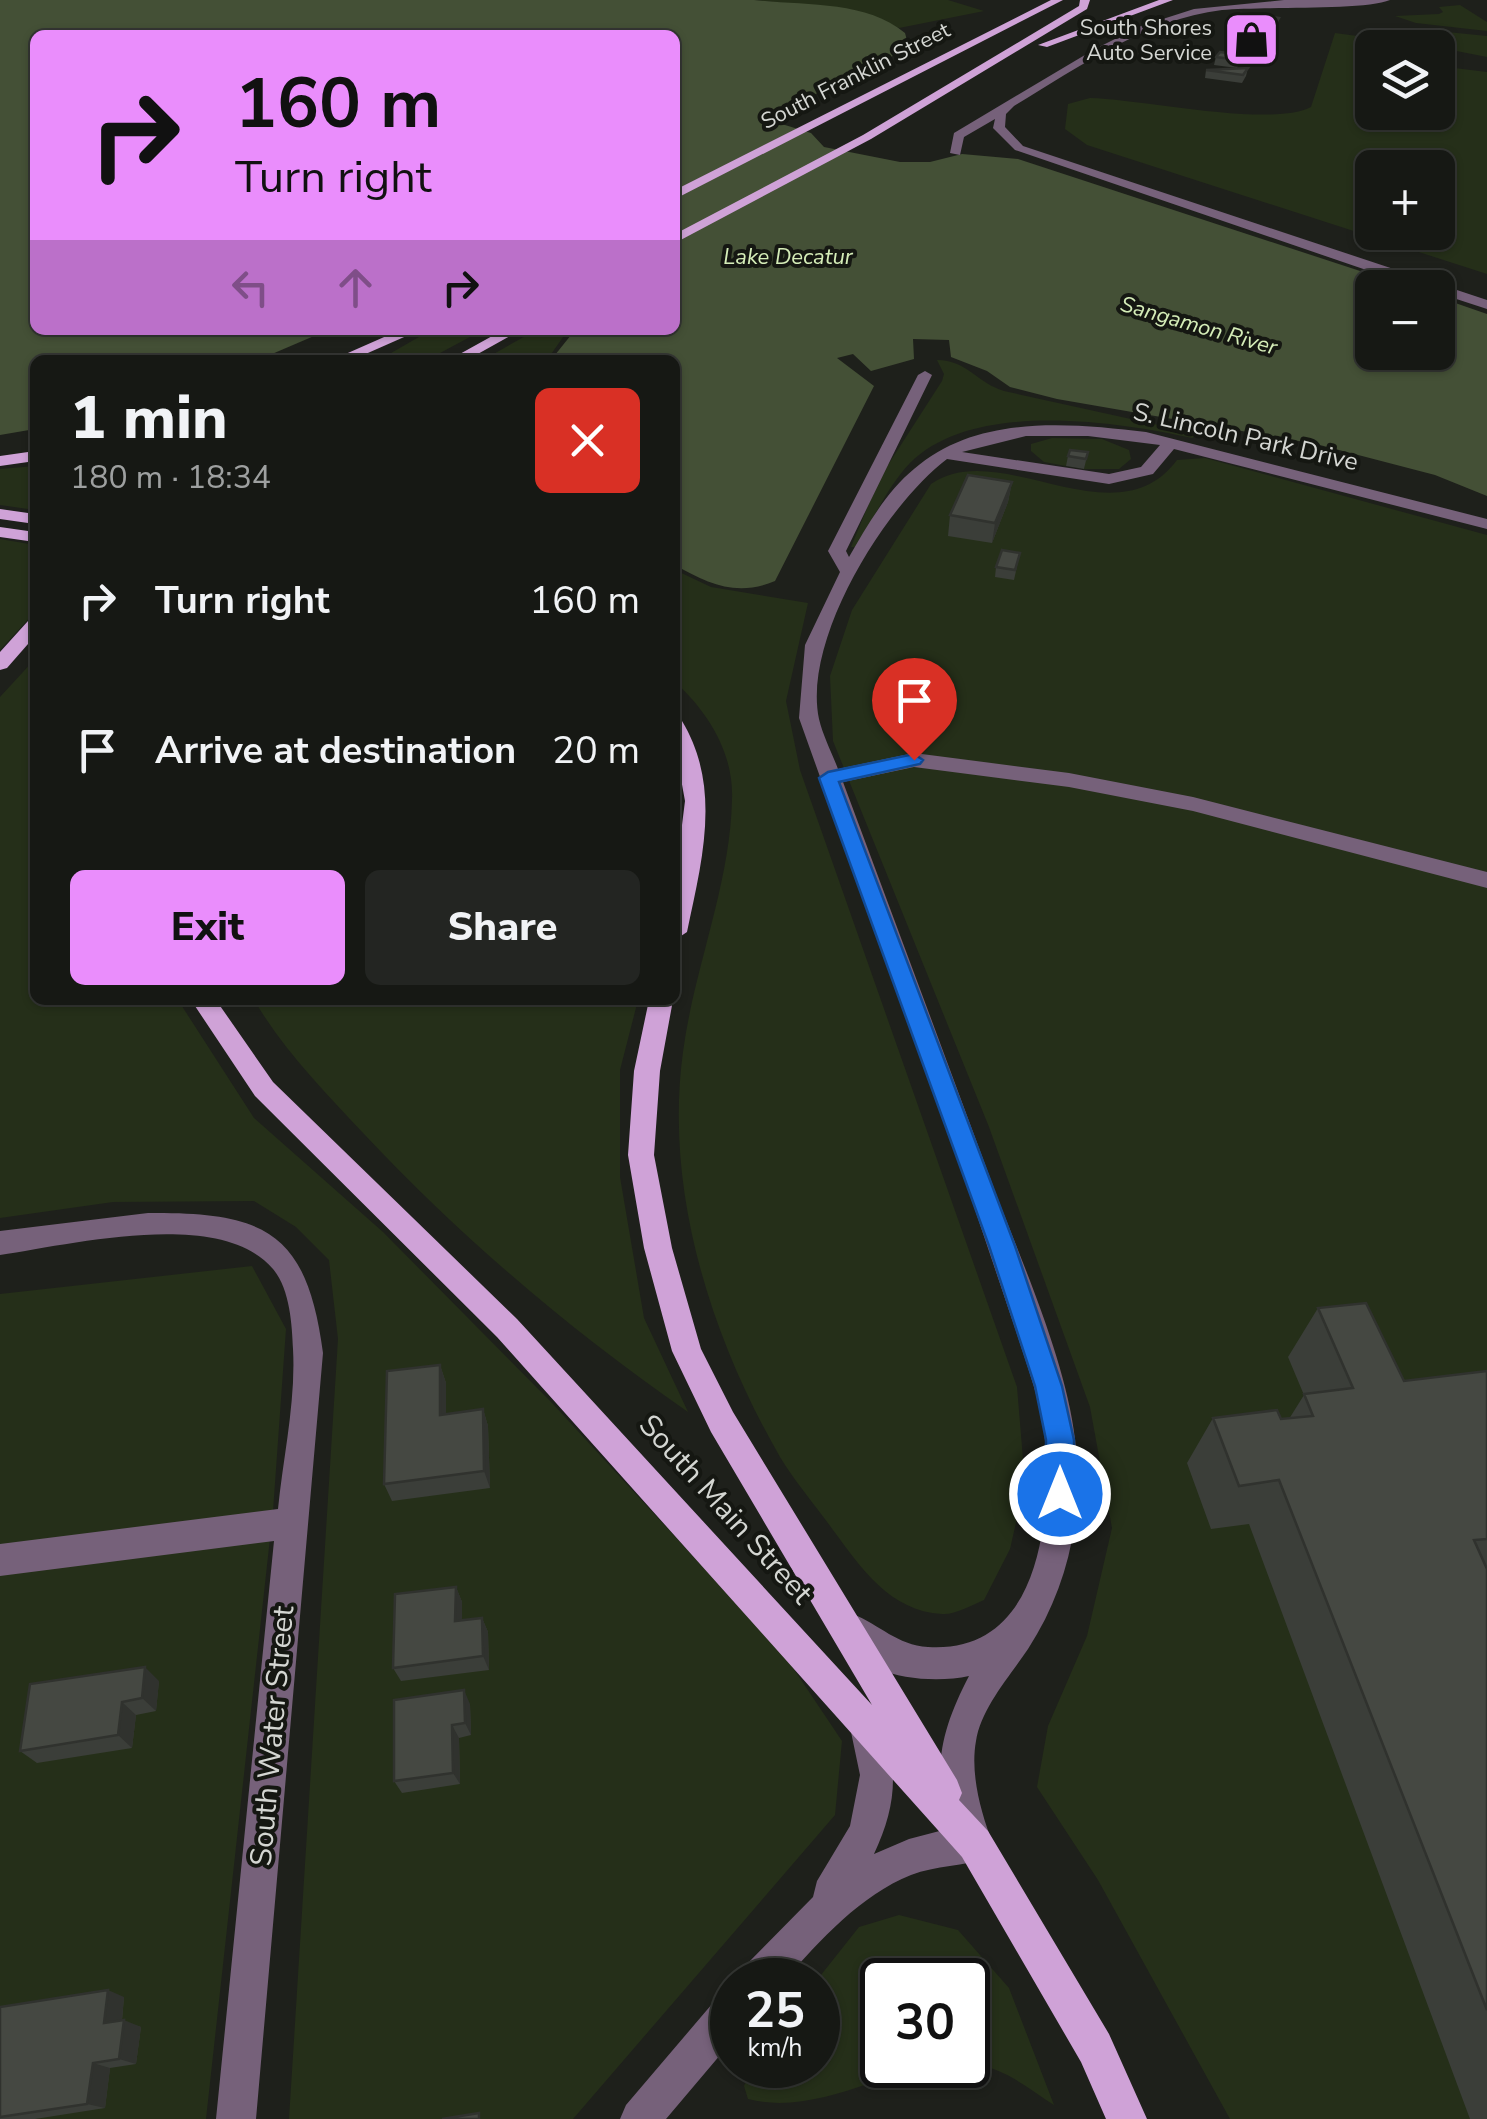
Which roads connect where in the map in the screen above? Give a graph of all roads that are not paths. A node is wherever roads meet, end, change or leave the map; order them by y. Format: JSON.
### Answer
{"nodes":[{"id":1,"x":962,"y":0,"type":"edge"},
{"id":2,"x":1085,"y":0,"type":"edge"},
{"id":3,"x":1168,"y":0,"type":"edge"},
{"id":4,"x":1385,"y":0,"type":"edge"},
{"id":5,"x":1052,"y":2,"type":"edge"},
{"id":6,"x":980,"y":5,"type":"dead end"},
{"id":7,"x":1110,"y":7,"type":"dead end"},
{"id":8,"x":1032,"y":49,"type":"junction"},
{"id":9,"x":939,"y":94,"type":"junction"},
{"id":10,"x":1007,"y":107,"type":"junction"},
{"id":11,"x":956,"y":153,"type":"dead end"},
{"id":12,"x":680,"y":192,"type":"edge"},
{"id":13,"x":680,"y":237,"type":"edge"},
{"id":14,"x":1383,"y":270,"type":"edge"},
{"id":15,"x":1455,"y":294,"type":"edge"},
{"id":16,"x":1487,"y":305,"type":"edge"},
{"id":17,"x":401,"y":335,"type":"edge"},
{"id":18,"x":404,"y":335,"type":"edge"},
{"id":19,"x":504,"y":335,"type":"edge"},
{"id":20,"x":351,"y":355,"type":"edge"},
{"id":21,"x":369,"y":355,"type":"edge"},
{"id":22,"x":466,"y":355,"type":"edge"},
{"id":23,"x":925,"y":375,"type":"dead end"},
{"id":24,"x":1171,"y":443,"type":"junction"},
{"id":25,"x":946,"y":454,"type":"junction"},
{"id":26,"x":30,"y":457,"type":"edge"},
{"id":27,"x":0,"y":460,"type":"edge"},
{"id":28,"x":0,"y":514,"type":"edge"},
{"id":29,"x":30,"y":517,"type":"edge"},
{"id":30,"x":1487,"y":524,"type":"edge"},
{"id":31,"x":0,"y":532,"type":"edge"},
{"id":32,"x":30,"y":537,"type":"edge"},
{"id":33,"x":850,"y":573,"type":"junction"},
{"id":34,"x":30,"y":631,"type":"edge"},
{"id":35,"x":0,"y":664,"type":"edge"},
{"id":36,"x":680,"y":739,"type":"edge"},
{"id":37,"x":828,"y":778,"type":"junction"},
{"id":38,"x":1487,"y":880,"type":"edge"},
{"id":39,"x":680,"y":909,"type":"edge"},
{"id":40,"x":206,"y":1005,"type":"edge"},
{"id":41,"x":660,"y":1005,"type":"edge"},
{"id":42,"x":0,"y":1243,"type":"edge"},
{"id":43,"x":292,"y":1523,"type":"junction"},
{"id":44,"x":0,"y":1560,"type":"edge"},
{"id":45,"x":839,"y":1618,"type":"junction"},
{"id":46,"x":1020,"y":1631,"type":"junction"},
{"id":47,"x":858,"y":1715,"type":"junction"},
{"id":48,"x":976,"y":1844,"type":"junction"},
{"id":49,"x":812,"y":1918,"type":"junction"},
{"id":50,"x":778,"y":1958,"type":"edge"},
{"id":51,"x":710,"y":2037,"type":"edge"},
{"id":52,"x":236,"y":2119,"type":"edge"},
{"id":53,"x":640,"y":2119,"type":"edge"},
{"id":54,"x":1128,"y":2119,"type":"edge"}],
"edges":[{"from":1,"to":6,"type":"street"},
{"from":2,"to":5,"type":"main road","name":"South Franklin Street"},
{"from":2,"to":9,"type":"main road"},
{"from":3,"to":8,"type":"main road"},
{"from":4,"to":10,"type":"street"},
{"from":5,"to":12,"type":"main road","name":"South Franklin Street"},
{"from":7,"to":8,"type":"main road"},
{"from":8,"to":9,"type":"main road"},
{"from":9,"to":13,"type":"main road"},
{"from":10,"to":11,"type":"street"},
{"from":10,"to":14,"type":"street"},
{"from":15,"to":16,"type":"street"},
{"from":17,"to":20,"type":"main road"},
{"from":18,"to":21,"type":"main road"},
{"from":19,"to":22,"type":"main road"},
{"from":23,"to":33,"type":"street"},
{"from":24,"to":25,"type":"street","name":"S. Lincoln Park Drive"},
{"from":24,"to":25,"type":"street"},
{"from":24,"to":30,"type":"street","name":"S. Lincoln Park Drive"},
{"from":25,"to":33,"type":"street","name":"S. Lincoln Park Drive"},
{"from":26,"to":27,"type":"main road"},
{"from":28,"to":29,"type":"main road"},
{"from":31,"to":32,"type":"main road"},
{"from":33,"to":37,"type":"street","name":"S. Lincoln Park Drive"},
{"from":34,"to":35,"type":"main road"},
{"from":36,"to":39,"type":"main road"},
{"from":37,"to":38,"type":"street"},
{"from":37,"to":46,"type":"street","name":"S. Lincoln Park Drive"},
{"from":40,"to":47,"type":"main road","name":"South Main Street"},
{"from":41,"to":45,"type":"main road"},
{"from":42,"to":43,"type":"street","name":"South Water Street"},
{"from":43,"to":44,"type":"street"},
{"from":43,"to":52,"type":"street","name":"South Water Street"},
{"from":45,"to":46,"type":"street"},
{"from":45,"to":48,"type":"main road"},
{"from":46,"to":48,"type":"street","name":"S. Lincoln Park Drive"},
{"from":47,"to":48,"type":"main road","name":"South Main Street"},
{"from":47,"to":49,"type":"street"},
{"from":48,"to":49,"type":"street"},
{"from":48,"to":54,"type":"main road","name":"South Main Street"},
{"from":49,"to":50,"type":"street"},
{"from":51,"to":53,"type":"street"}]}
